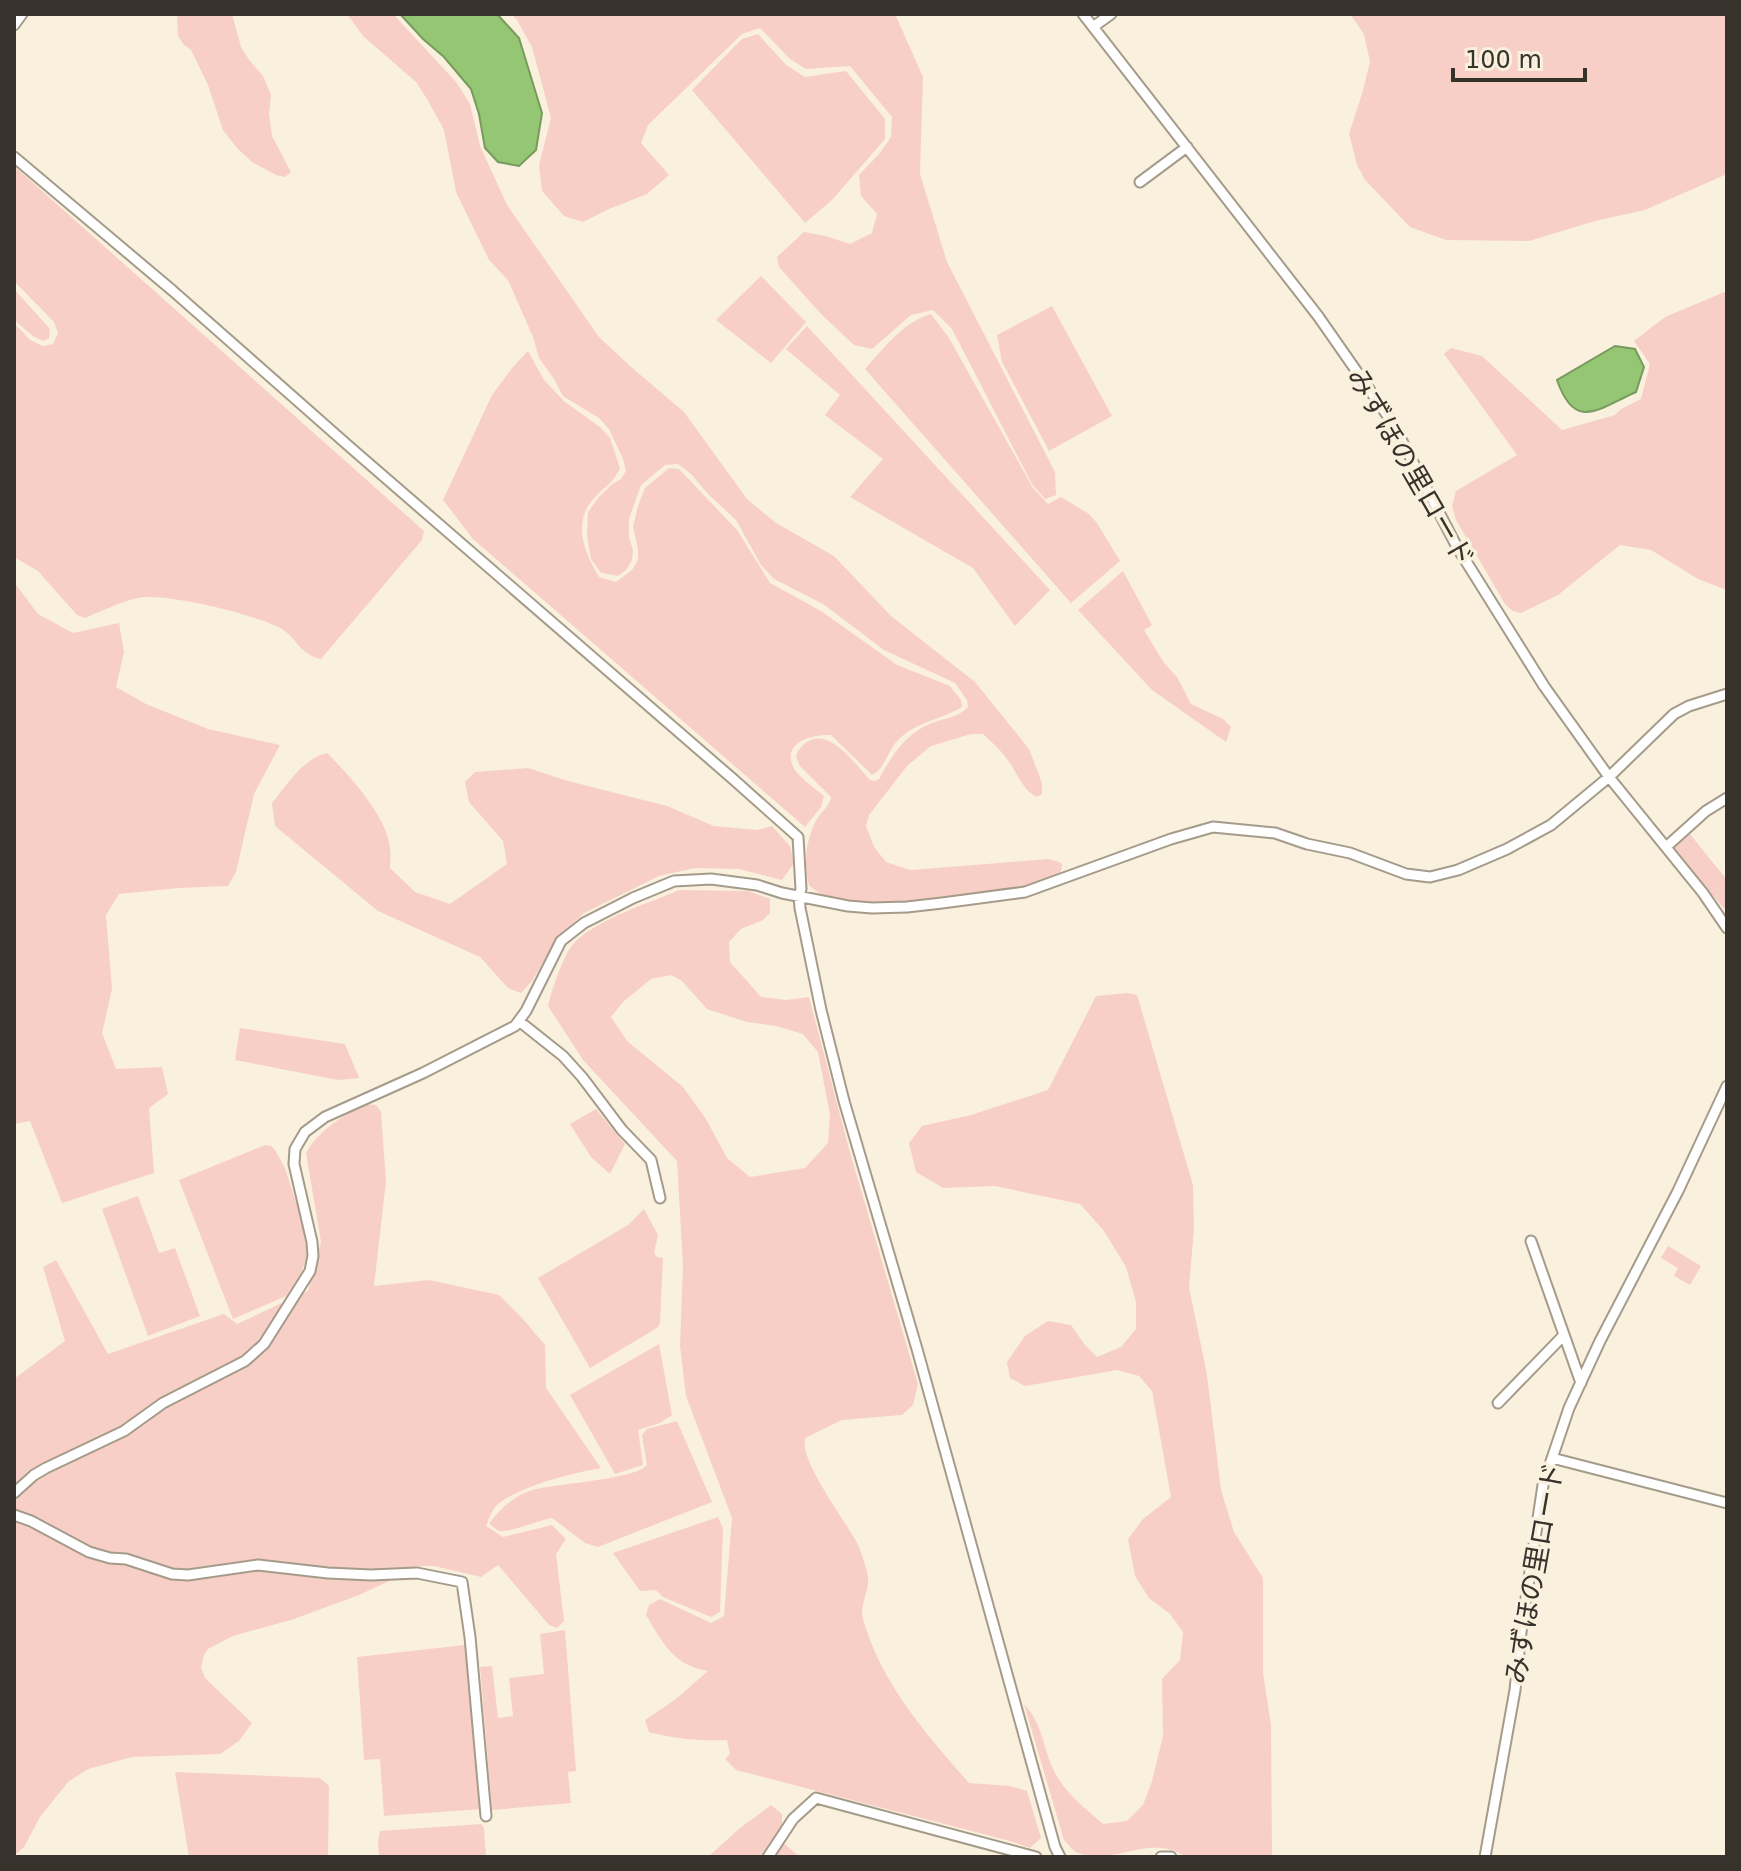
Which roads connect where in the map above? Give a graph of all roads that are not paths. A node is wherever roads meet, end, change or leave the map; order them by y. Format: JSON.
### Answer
{"nodes":[{"id":1,"x":22,"y":14,"type":"edge"},
{"id":2,"x":1083,"y":14,"type":"edge"},
{"id":3,"x":1111,"y":14,"type":"edge"},
{"id":4,"x":14,"y":25,"type":"edge"},
{"id":5,"x":1093,"y":27,"type":"junction"},
{"id":6,"x":1187,"y":147,"type":"junction"},
{"id":7,"x":14,"y":157,"type":"edge"},
{"id":8,"x":1140,"y":182,"type":"dead end"},
{"id":9,"x":1727,"y":694,"type":"edge"},
{"id":10,"x":1609,"y":777,"type":"junction"},
{"id":11,"x":1727,"y":798,"type":"edge"},
{"id":12,"x":1666,"y":847,"type":"junction"},
{"id":13,"x":799,"y":897,"type":"junction"},
{"id":14,"x":1727,"y":928,"type":"edge"},
{"id":15,"x":519,"y":1021,"type":"junction"},
{"id":16,"x":1727,"y":1086,"type":"edge"},
{"id":17,"x":660,"y":1198,"type":"dead end"},
{"id":18,"x":1531,"y":1241,"type":"dead end"},
{"id":19,"x":1564,"y":1335,"type":"junction"},
{"id":20,"x":1581,"y":1383,"type":"junction"},
{"id":21,"x":1498,"y":1403,"type":"dead end"},
{"id":22,"x":1552,"y":1458,"type":"junction"},
{"id":23,"x":14,"y":1493,"type":"edge"},
{"id":24,"x":1727,"y":1503,"type":"edge"},
{"id":25,"x":14,"y":1515,"type":"edge"},
{"id":26,"x":486,"y":1816,"type":"dead end"},
{"id":27,"x":768,"y":1857,"type":"edge"},
{"id":28,"x":1036,"y":1857,"type":"edge"},
{"id":29,"x":1060,"y":1857,"type":"edge"},
{"id":30,"x":1161,"y":1857,"type":"edge"},
{"id":31,"x":1171,"y":1857,"type":"edge"},
{"id":32,"x":1485,"y":1857,"type":"edge"}],
"edges":[{"from":1,"to":4,"type":"street"},
{"from":2,"to":5,"type":"street","name":"みずほの里ロード"},
{"from":3,"to":5,"type":"street"},
{"from":5,"to":6,"type":"street","name":"みずほの里ロード"},
{"from":6,"to":8,"type":"street"},
{"from":6,"to":10,"type":"street","name":"みずほの里ロード"},
{"from":7,"to":13,"type":"street"},
{"from":9,"to":10,"type":"street"},
{"from":10,"to":12,"type":"street","name":"みずほの里ロード"},
{"from":10,"to":13,"type":"street"},
{"from":11,"to":12,"type":"street"},
{"from":12,"to":14,"type":"street","name":"みずほの里ロード"},
{"from":13,"to":15,"type":"street"},
{"from":13,"to":29,"type":"street"},
{"from":15,"to":17,"type":"street"},
{"from":15,"to":23,"type":"street"},
{"from":16,"to":20,"type":"street","name":"みずほの里ロード"},
{"from":18,"to":19,"type":"street"},
{"from":19,"to":20,"type":"street"},
{"from":19,"to":21,"type":"street"},
{"from":20,"to":22,"type":"street","name":"みずほの里ロード"},
{"from":22,"to":24,"type":"street"},
{"from":22,"to":32,"type":"street","name":"みずほの里ロード"},
{"from":25,"to":26,"type":"street"},
{"from":27,"to":28,"type":"street"},
{"from":30,"to":31,"type":"street"}]}
